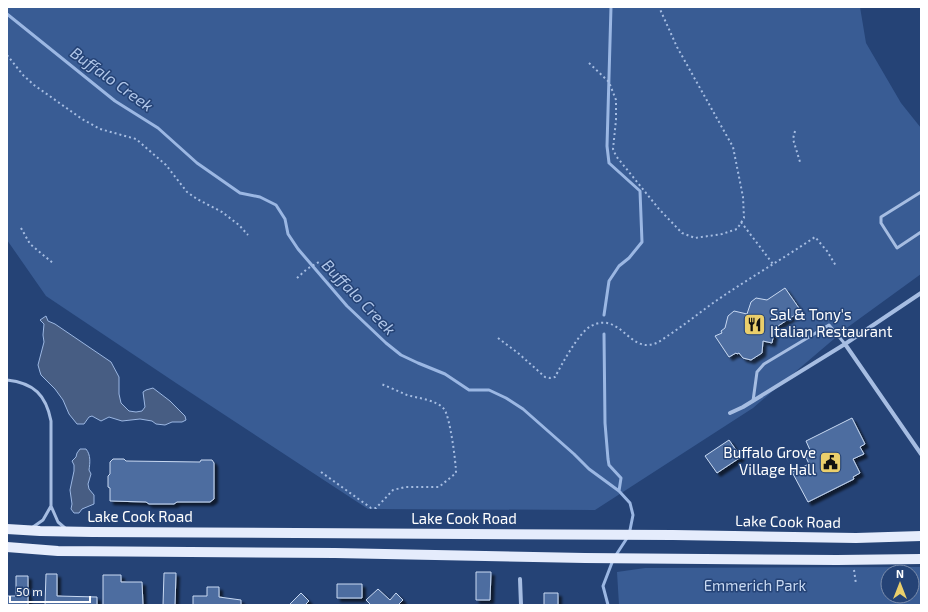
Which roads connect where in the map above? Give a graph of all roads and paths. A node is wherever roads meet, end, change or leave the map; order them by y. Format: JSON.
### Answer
{"nodes":[{"id":1,"x":659,"y":7,"type":"edge"},
{"id":2,"x":7,"y":55,"type":"edge"},
{"id":3,"x":589,"y":63,"type":"dead end"},
{"id":4,"x":795,"y":131,"type":"dead end"},
{"id":5,"x":800,"y":162,"type":"dead end"},
{"id":6,"x":921,"y":192,"type":"edge"},
{"id":7,"x":741,"y":222,"type":"junction"},
{"id":8,"x":21,"y":228,"type":"dead end"},
{"id":9,"x":921,"y":232,"type":"edge"},
{"id":10,"x":248,"y":235,"type":"dead end"},
{"id":11,"x":318,"y":262,"type":"dead end"},
{"id":12,"x":54,"y":264,"type":"dead end"},
{"id":13,"x":773,"y":264,"type":"junction"},
{"id":14,"x":836,"y":266,"type":"dead end"},
{"id":15,"x":297,"y":278,"type":"dead end"},
{"id":16,"x":921,"y":293,"type":"edge"},
{"id":17,"x":498,"y":338,"type":"dead end"},
{"id":18,"x":845,"y":344,"type":"junction"},
{"id":19,"x":7,"y":380,"type":"edge"},
{"id":20,"x":381,"y":384,"type":"dead end"},
{"id":21,"x":753,"y":402,"type":"junction"},
{"id":22,"x":730,"y":413,"type":"dead end"},
{"id":23,"x":921,"y":454,"type":"edge"},
{"id":24,"x":321,"y":472,"type":"dead end"},
{"id":25,"x":51,"y":506,"type":"junction"},
{"id":26,"x":7,"y":529,"type":"edge"},
{"id":27,"x":29,"y":531,"type":"junction"},
{"id":28,"x":69,"y":532,"type":"junction"},
{"id":29,"x":921,"y":536,"type":"edge"},
{"id":30,"x":7,"y":548,"type":"edge"},
{"id":31,"x":921,"y":559,"type":"edge"},
{"id":32,"x":854,"y":570,"type":"dead end"},
{"id":33,"x":520,"y":579,"type":"dead end"},
{"id":34,"x":856,"y":584,"type":"dead end"},
{"id":35,"x":521,"y":605,"type":"edge"}],
"edges":[{"from":1,"to":7,"type":"path"},
{"from":2,"to":10,"type":"path"},
{"from":3,"to":7,"type":"path"},
{"from":4,"to":5,"type":"path"},
{"from":6,"to":9,"type":"lane"},
{"from":7,"to":13,"type":"path"},
{"from":8,"to":12,"type":"path"},
{"from":11,"to":15,"type":"path"},
{"from":13,"to":14,"type":"path"},
{"from":13,"to":17,"type":"path"},
{"from":16,"to":18,"type":"street"},
{"from":18,"to":21,"type":"street"},
{"from":18,"to":21,"type":"lane"},
{"from":18,"to":23,"type":"street"},
{"from":19,"to":25,"type":"lane"},
{"from":20,"to":24,"type":"path"},
{"from":21,"to":22,"type":"street"},
{"from":25,"to":27,"type":"lane"},
{"from":25,"to":28,"type":"lane"},
{"from":26,"to":27,"type":"main road","name":"Lake Cook Road"},
{"from":27,"to":28,"type":"main road","name":"Lake Cook Road"},
{"from":28,"to":29,"type":"main road","name":"Lake Cook Road"},
{"from":30,"to":31,"type":"main road"},
{"from":32,"to":34,"type":"path"},
{"from":33,"to":35,"type":"street"}]}
